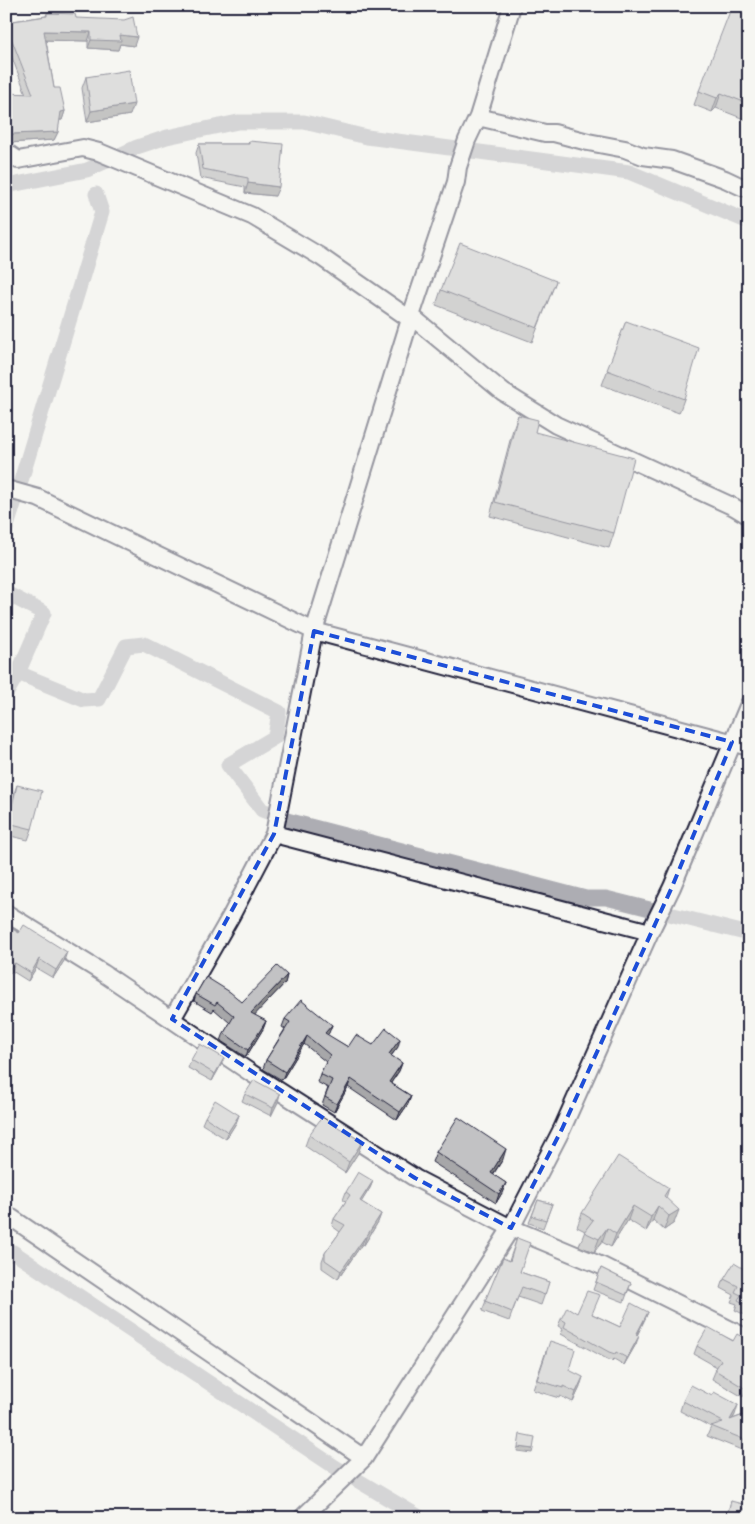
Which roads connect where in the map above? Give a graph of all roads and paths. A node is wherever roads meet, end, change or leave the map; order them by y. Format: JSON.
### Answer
{"nodes":[{"id":1,"x":512,"y":6,"type":"edge"},
{"id":2,"x":478,"y":117,"type":"junction"},
{"id":3,"x":6,"y":152,"type":"edge"},
{"id":4,"x":749,"y":188,"type":"edge"},
{"id":5,"x":411,"y":318,"type":"junction"},
{"id":6,"x":6,"y":489,"type":"edge"},
{"id":7,"x":749,"y":516,"type":"edge"},
{"id":8,"x":314,"y":631,"type":"junction"},
{"id":9,"x":749,"y":704,"type":"edge"},
{"id":10,"x":732,"y":742,"type":"junction"},
{"id":11,"x":749,"y":747,"type":"edge"},
{"id":12,"x":274,"y":834,"type":"junction"},
{"id":13,"x":6,"y":913,"type":"edge"},
{"id":14,"x":653,"y":927,"type":"junction"},
{"id":15,"x":172,"y":1020,"type":"junction"},
{"id":16,"x":6,"y":1214,"type":"edge"},
{"id":17,"x":511,"y":1228,"type":"junction"},
{"id":18,"x":749,"y":1339,"type":"edge"},
{"id":19,"x":361,"y":1461,"type":"junction"},
{"id":20,"x":302,"y":1518,"type":"edge"}],
"edges":[{"from":1,"to":2,"type":"street"},
{"from":2,"to":4,"type":"street"},
{"from":2,"to":5,"type":"street"},
{"from":3,"to":5,"type":"street"},
{"from":5,"to":7,"type":"street"},
{"from":5,"to":8,"type":"street"},
{"from":6,"to":8,"type":"street"},
{"from":8,"to":10,"type":"street"},
{"from":8,"to":12,"type":"street"},
{"from":9,"to":10,"type":"street"},
{"from":10,"to":11,"type":"street"},
{"from":10,"to":14,"type":"street"},
{"from":12,"to":14,"type":"street"},
{"from":12,"to":15,"type":"street"},
{"from":13,"to":15,"type":"street"},
{"from":14,"to":17,"type":"street"},
{"from":15,"to":17,"type":"street"},
{"from":16,"to":19,"type":"street"},
{"from":17,"to":18,"type":"street"},
{"from":17,"to":19,"type":"street"},
{"from":19,"to":20,"type":"street"}]}
